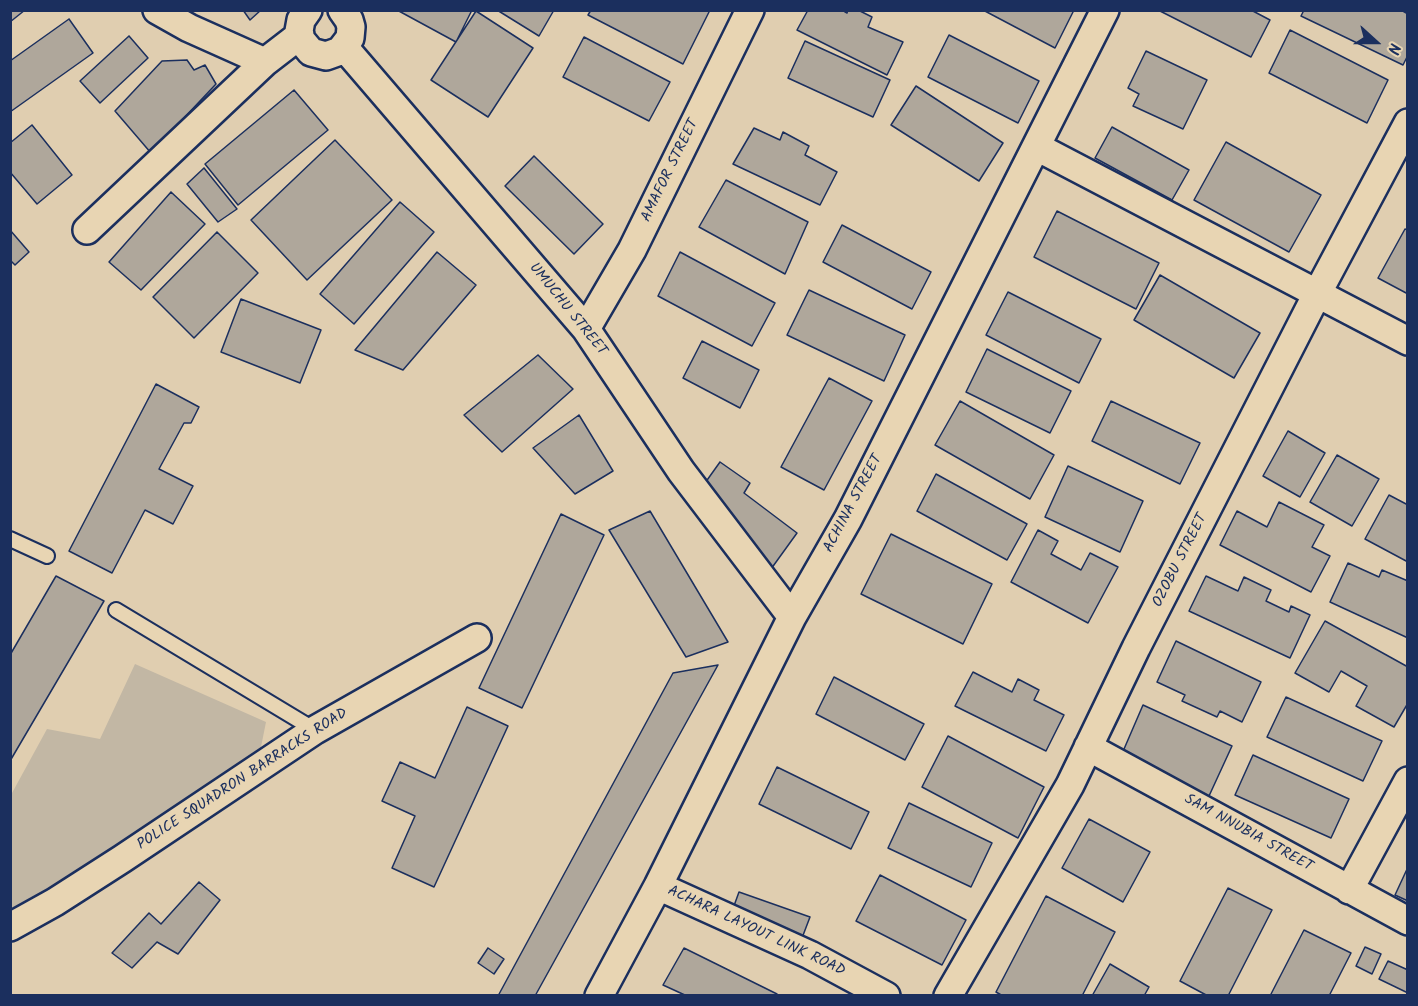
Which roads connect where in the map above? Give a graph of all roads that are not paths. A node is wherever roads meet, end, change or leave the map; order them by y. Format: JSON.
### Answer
{"nodes":[{"id":1,"x":157,"y":10,"type":"edge"},
{"id":2,"x":342,"y":10,"type":"edge"},
{"id":3,"x":750,"y":10,"type":"edge"},
{"id":4,"x":1105,"y":10,"type":"edge"},
{"id":5,"x":304,"y":23,"type":"edge"},
{"id":6,"x":344,"y":47,"type":"junction"},
{"id":7,"x":265,"y":62,"type":"junction"},
{"id":8,"x":1407,"y":123,"type":"edge"},
{"id":9,"x":1037,"y":147,"type":"junction"},
{"id":10,"x":87,"y":230,"type":"dead end"},
{"id":11,"x":1317,"y":294,"type":"junction"},
{"id":12,"x":586,"y":329,"type":"junction"},
{"id":13,"x":1407,"y":341,"type":"edge"},
{"id":14,"x":10,"y":539,"type":"edge"},
{"id":15,"x":47,"y":556,"type":"dead end"},
{"id":16,"x":116,"y":610,"type":"dead end"},
{"id":17,"x":792,"y":617,"type":"junction"},
{"id":18,"x":477,"y":638,"type":"dead end"},
{"id":19,"x":315,"y":730,"type":"junction"},
{"id":20,"x":1088,"y":747,"type":"junction"},
{"id":21,"x":1407,"y":781,"type":"edge"},
{"id":22,"x":658,"y":886,"type":"junction"},
{"id":23,"x":1349,"y":890,"type":"junction"},
{"id":24,"x":1407,"y":921,"type":"edge"},
{"id":25,"x":10,"y":927,"type":"edge"},
{"id":26,"x":599,"y":996,"type":"edge"},
{"id":27,"x":886,"y":996,"type":"edge"},
{"id":28,"x":948,"y":996,"type":"edge"}],
"edges":[{"from":1,"to":7,"type":"street"},
{"from":2,"to":6,"type":"street"},
{"from":3,"to":12,"type":"street","name":"AMAFOR STREET"},
{"from":4,"to":9,"type":"street","name":"ACHINA STREET"},
{"from":5,"to":6,"type":"street"},
{"from":5,"to":7,"type":"street"},
{"from":6,"to":12,"type":"street","name":"UMUCHU STREET"},
{"from":7,"to":10,"type":"street"},
{"from":8,"to":11,"type":"street","name":"OZOBU STREET"},
{"from":9,"to":11,"type":"street"},
{"from":9,"to":17,"type":"street","name":"ACHINA STREET"},
{"from":11,"to":13,"type":"street"},
{"from":11,"to":20,"type":"street","name":"OZOBU STREET"},
{"from":12,"to":17,"type":"street","name":"UMUCHU STREET"},
{"from":14,"to":15,"type":"lane"},
{"from":16,"to":19,"type":"lane"},
{"from":17,"to":22,"type":"street","name":"ACHINA STREET"},
{"from":18,"to":19,"type":"street","name":"POLICE SQUADRON BARRACKS ROAD"},
{"from":19,"to":25,"type":"street","name":"POLICE SQUADRON BARRACKS ROAD"},
{"from":20,"to":23,"type":"street","name":"SAM NNUBIA STREET"},
{"from":20,"to":28,"type":"street","name":"OZOBU STREET"},
{"from":21,"to":23,"type":"street"},
{"from":22,"to":26,"type":"street","name":"ACHINA STREET"},
{"from":22,"to":27,"type":"street","name":"ACHARA LAYOUT LINK ROAD"},
{"from":23,"to":24,"type":"street","name":"SAM NNUBIA STREET"}]}
